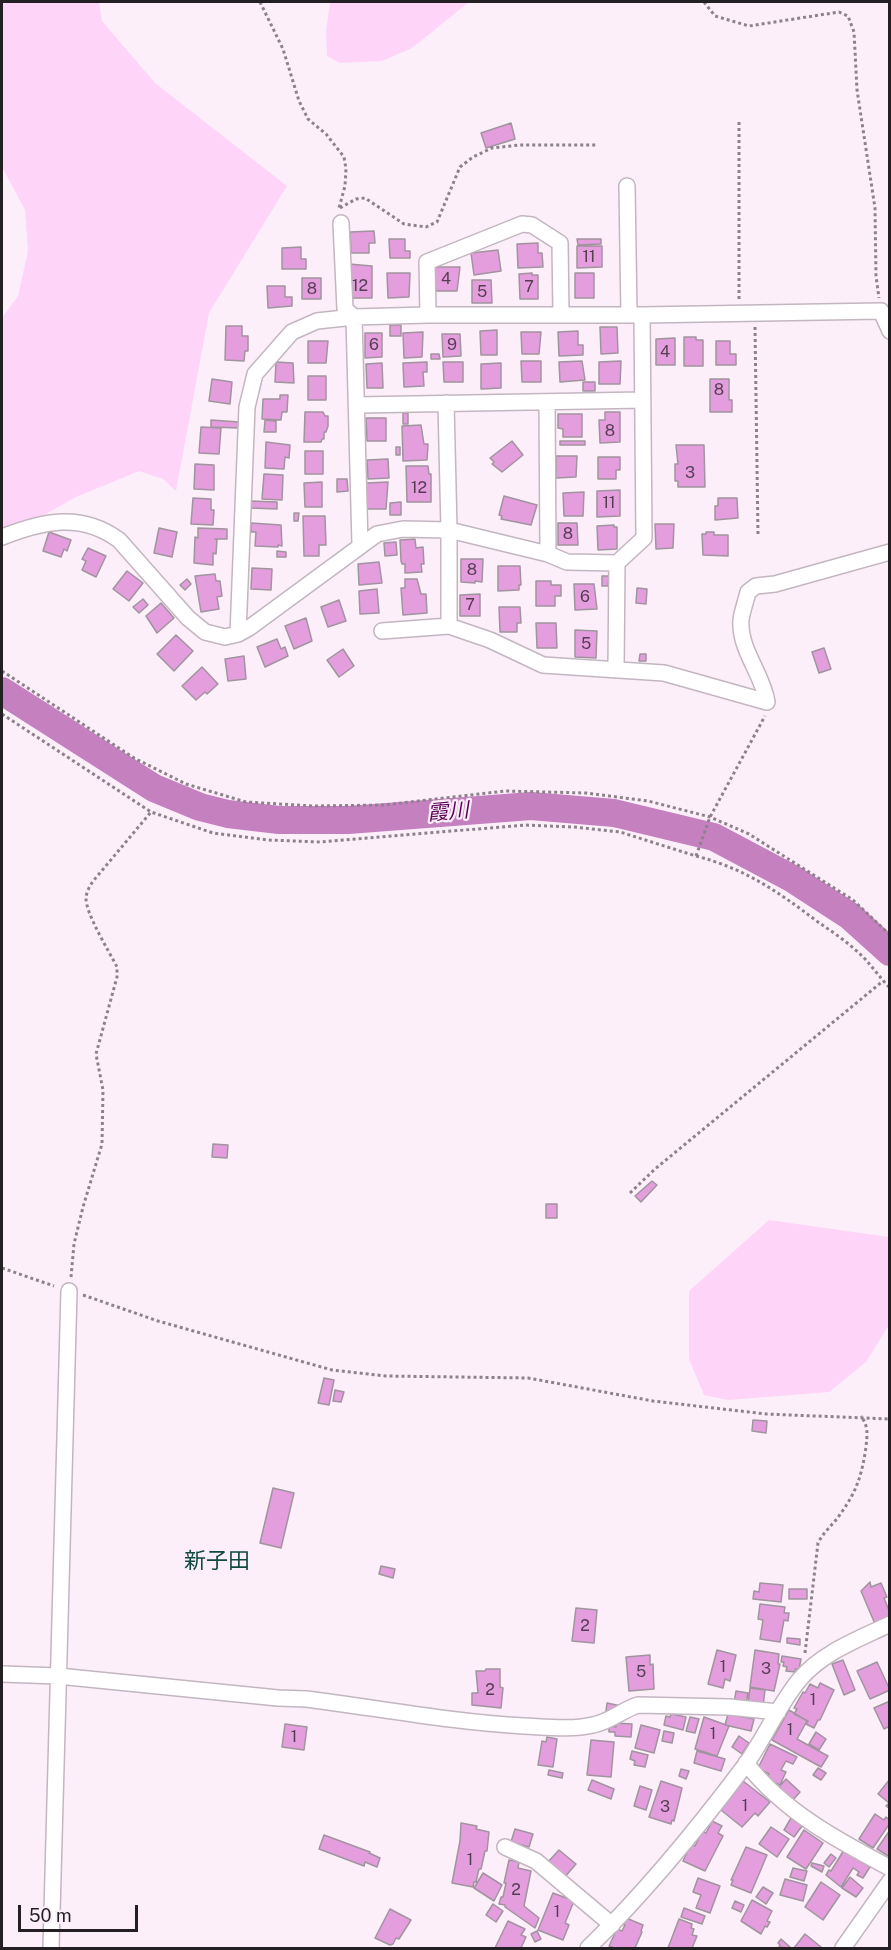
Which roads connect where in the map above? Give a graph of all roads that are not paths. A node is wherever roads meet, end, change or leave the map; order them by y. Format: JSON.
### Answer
{"nodes":[{"id":1,"x":627,"y":186,"type":"dead end"},
{"id":2,"x":340,"y":216,"type":"road end"},
{"id":3,"x":561,"y":314,"type":"junction"},
{"id":4,"x":428,"y":315,"type":"junction"},
{"id":5,"x":635,"y":315,"type":"junction"},
{"id":6,"x":354,"y":317,"type":"junction"},
{"id":7,"x":890,"y":331,"type":"edge"},
{"id":8,"x":643,"y":400,"type":"junction"},
{"id":9,"x":547,"y":402,"type":"junction"},
{"id":10,"x":446,"y":403,"type":"junction"},
{"id":11,"x":357,"y":405,"type":"junction"},
{"id":12,"x":450,"y":530,"type":"junction"},
{"id":13,"x":2,"y":537,"type":"edge"},
{"id":14,"x":360,"y":546,"type":"junction"},
{"id":15,"x":890,"y":552,"type":"edge"},
{"id":16,"x":548,"y":554,"type":"junction"},
{"id":17,"x":617,"y":563,"type":"junction"},
{"id":18,"x":449,"y":626,"type":"junction"},
{"id":19,"x":382,"y":631,"type":"dead end"},
{"id":20,"x":238,"y":634,"type":"junction"},
{"id":21,"x":616,"y":669,"type":"junction"},
{"id":22,"x":69,"y":1291,"type":"road end"},
{"id":23,"x":890,"y":1624,"type":"edge"},
{"id":24,"x":2,"y":1674,"type":"edge"},
{"id":25,"x":58,"y":1676,"type":"junction"},
{"id":26,"x":778,"y":1713,"type":"junction"},
{"id":27,"x":746,"y":1763,"type":"junction"},
{"id":28,"x":505,"y":1847,"type":"dead end"},
{"id":29,"x":890,"y":1868,"type":"edge"},
{"id":30,"x":890,"y":1881,"type":"edge"},
{"id":31,"x":612,"y":1925,"type":"junction"},
{"id":32,"x":51,"y":1948,"type":"edge"},
{"id":33,"x":588,"y":1948,"type":"edge"},
{"id":34,"x":843,"y":1948,"type":"edge"}],
"edges":[{"from":1,"to":5,"type":"street"},
{"from":2,"to":6,"type":"street"},
{"from":3,"to":4,"type":"street"},
{"from":3,"to":4,"type":"street"},
{"from":3,"to":5,"type":"street"},
{"from":4,"to":6,"type":"street"},
{"from":5,"to":7,"type":"street"},
{"from":5,"to":8,"type":"street"},
{"from":6,"to":11,"type":"street"},
{"from":6,"to":20,"type":"street"},
{"from":8,"to":9,"type":"street"},
{"from":8,"to":17,"type":"street"},
{"from":9,"to":10,"type":"street"},
{"from":9,"to":16,"type":"street"},
{"from":10,"to":11,"type":"street"},
{"from":10,"to":12,"type":"street"},
{"from":11,"to":14,"type":"street"},
{"from":12,"to":14,"type":"street"},
{"from":12,"to":16,"type":"street"},
{"from":12,"to":18,"type":"street"},
{"from":13,"to":20,"type":"street"},
{"from":14,"to":20,"type":"street"},
{"from":15,"to":21,"type":"street"},
{"from":16,"to":17,"type":"street"},
{"from":17,"to":21,"type":"street"},
{"from":18,"to":19,"type":"street"},
{"from":18,"to":21,"type":"street"},
{"from":22,"to":25,"type":"street"},
{"from":23,"to":26,"type":"street"},
{"from":24,"to":25,"type":"street"},
{"from":25,"to":26,"type":"street"},
{"from":25,"to":32,"type":"street"},
{"from":26,"to":27,"type":"street"},
{"from":27,"to":29,"type":"street"},
{"from":27,"to":31,"type":"street"},
{"from":28,"to":31,"type":"street"},
{"from":30,"to":34,"type":"street"},
{"from":31,"to":33,"type":"street"}]}
